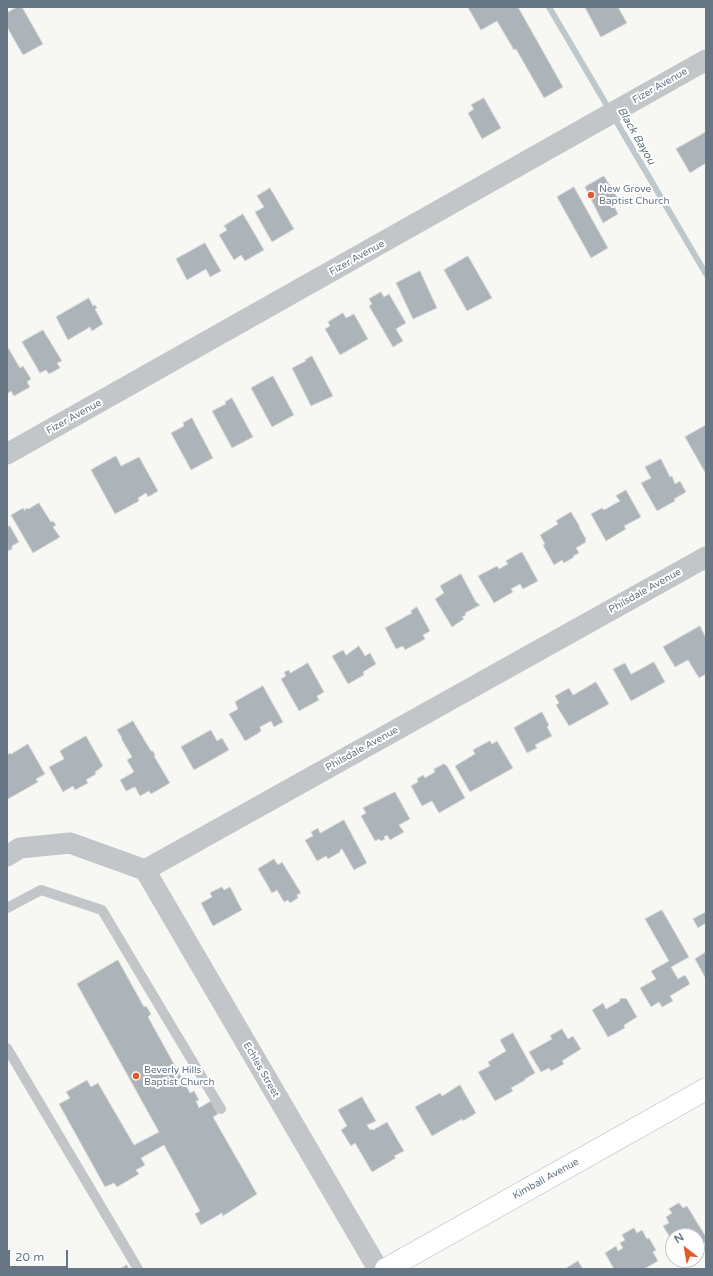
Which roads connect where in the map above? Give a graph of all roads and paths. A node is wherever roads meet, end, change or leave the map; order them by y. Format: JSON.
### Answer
{"nodes":[{"id":1,"x":706,"y":60,"type":"edge"},
{"id":2,"x":7,"y":454,"type":"edge"},
{"id":3,"x":706,"y":557,"type":"edge"},
{"id":4,"x":7,"y":856,"type":"edge"},
{"id":5,"x":145,"y":870,"type":"junction"},
{"id":6,"x":7,"y":908,"type":"edge"},
{"id":7,"x":7,"y":1048,"type":"edge"},
{"id":8,"x":706,"y":1089,"type":"edge"},
{"id":9,"x":221,"y":1109,"type":"dead end"},
{"id":10,"x":138,"y":1269,"type":"edge"},
{"id":11,"x":378,"y":1269,"type":"edge"},
{"id":12,"x":386,"y":1269,"type":"edge"}],
"edges":[{"from":1,"to":2,"type":"street","name":"Fizer Avenue"},
{"from":3,"to":5,"type":"street","name":"Philsdale Avenue"},
{"from":4,"to":5,"type":"street"},
{"from":5,"to":11,"type":"street","name":"Echles Street"},
{"from":6,"to":9,"type":"lane"},
{"from":7,"to":10,"type":"lane"},
{"from":8,"to":12,"type":"main road","name":"Kimball Avenue"}]}
